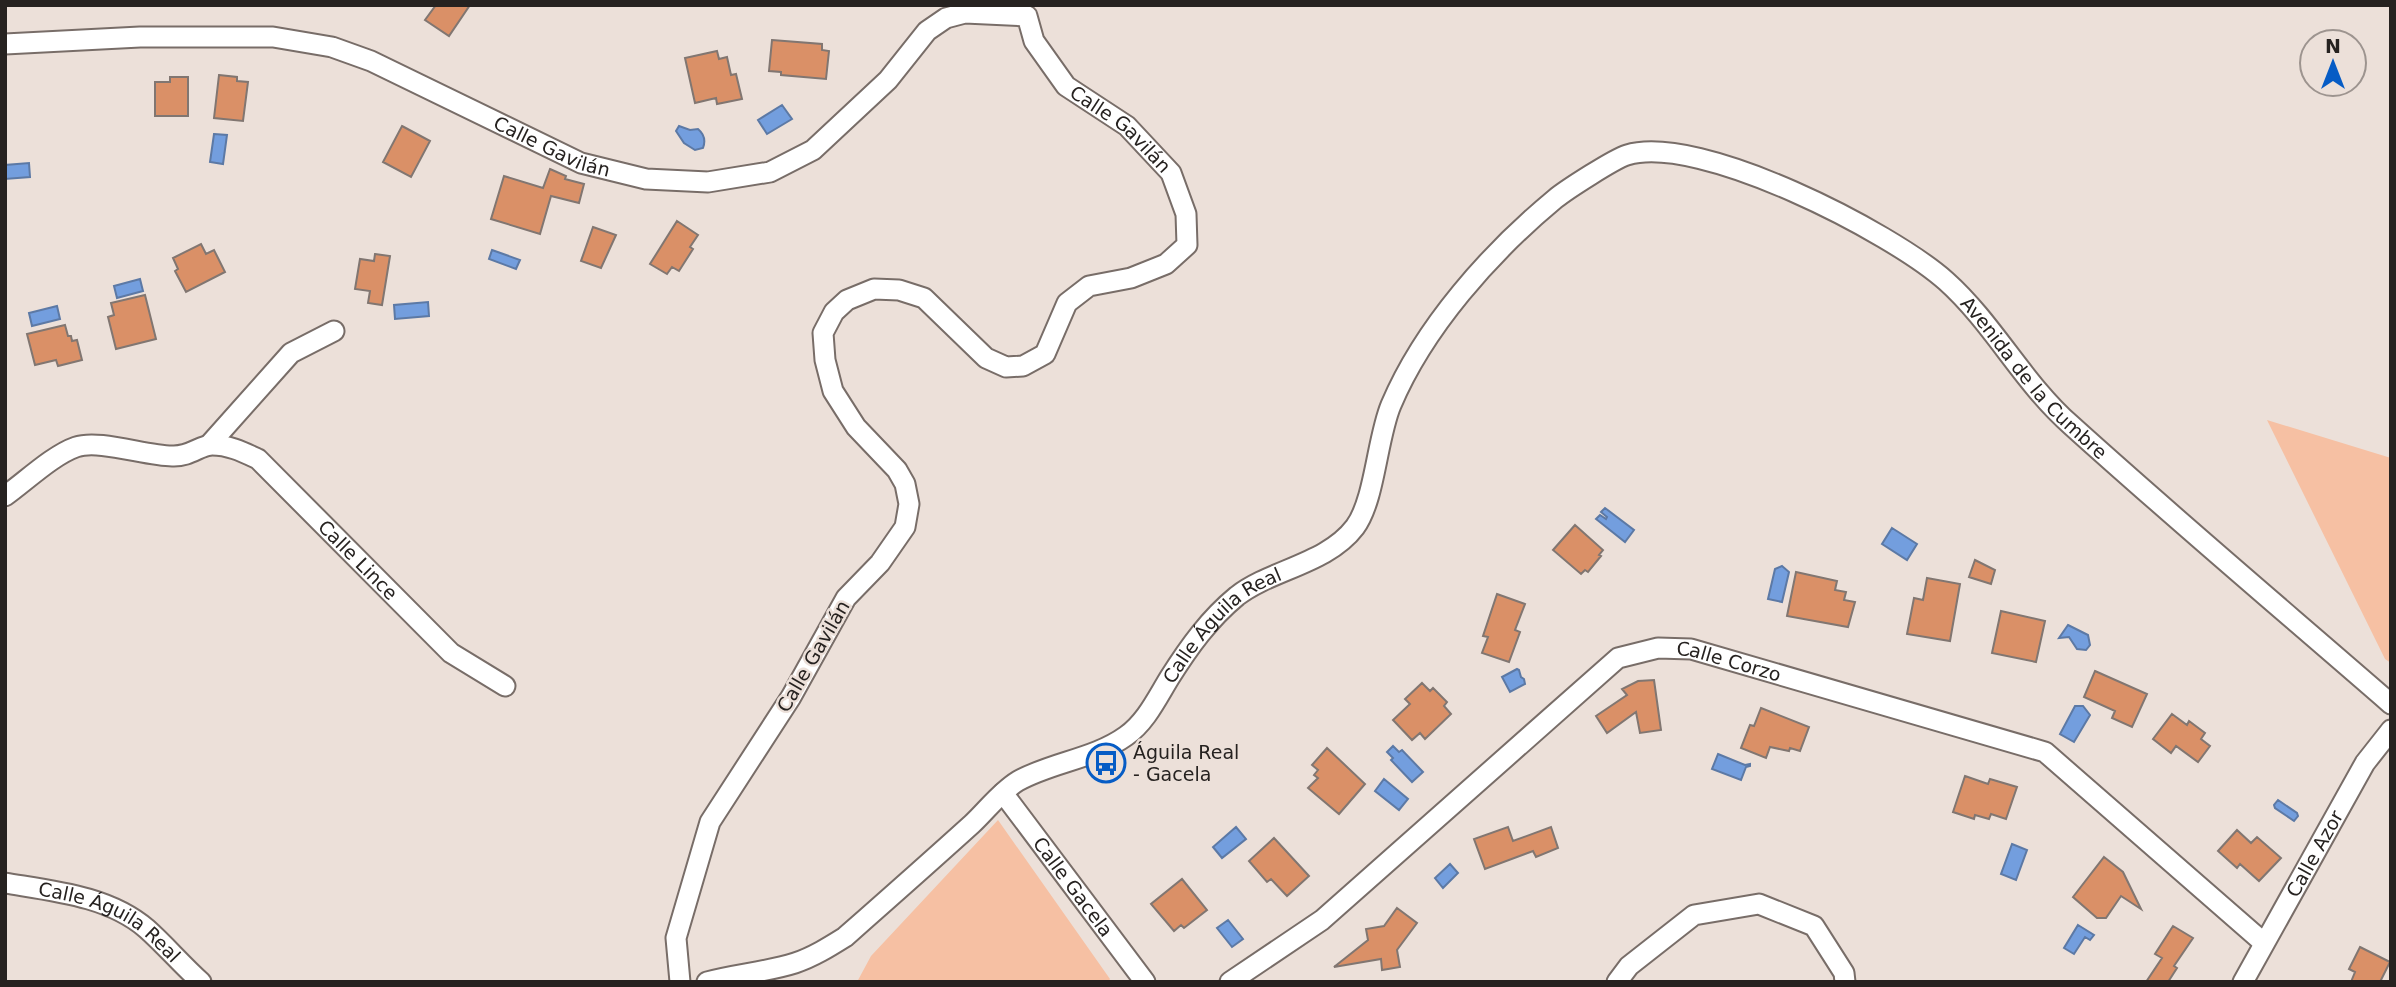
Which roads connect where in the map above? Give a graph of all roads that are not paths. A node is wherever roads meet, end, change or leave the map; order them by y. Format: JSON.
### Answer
{"nodes":[{"id":1,"x":1025,"y":10,"type":"edge"},
{"id":2,"x":5,"y":44,"type":"edge"},
{"id":3,"x":1626,"y":155,"type":"joint"},
{"id":4,"x":334,"y":331,"type":"dead end"},
{"id":5,"x":209,"y":444,"type":"junction"},
{"id":6,"x":5,"y":496,"type":"edge"},
{"id":7,"x":505,"y":687,"type":"dead end"},
{"id":8,"x":2391,"y":704,"type":"edge"},
{"id":9,"x":2391,"y":730,"type":"edge"},
{"id":10,"x":1003,"y":793,"type":"junction"},
{"id":11,"x":5,"y":883,"type":"edge"},
{"id":12,"x":2264,"y":943,"type":"junction"},
{"id":13,"x":201,"y":982,"type":"edge"},
{"id":14,"x":680,"y":982,"type":"edge"},
{"id":15,"x":707,"y":982,"type":"edge"},
{"id":16,"x":1145,"y":982,"type":"edge"},
{"id":17,"x":1230,"y":982,"type":"edge"},
{"id":18,"x":1617,"y":982,"type":"edge"},
{"id":19,"x":1845,"y":982,"type":"edge"},
{"id":20,"x":2243,"y":982,"type":"edge"}],
"edges":[{"from":1,"to":2,"type":"street","name":"Calle Gavilán"},
{"from":1,"to":14,"type":"street","name":"Calle Gavilán"},
{"from":3,"to":8,"type":"street","name":"Avenida de la Cumbre"},
{"from":3,"to":10,"type":"street","name":"Calle Águila Real"},
{"from":4,"to":5,"type":"street"},
{"from":5,"to":6,"type":"street"},
{"from":5,"to":7,"type":"street","name":"Calle Lince"},
{"from":9,"to":12,"type":"street","name":"Calle Azor"},
{"from":10,"to":15,"type":"street","name":"Calle Águila Real"},
{"from":10,"to":16,"type":"street","name":"Calle Gacela"},
{"from":11,"to":13,"type":"street","name":"Calle Águila Real"},
{"from":12,"to":17,"type":"street","name":"Calle Corzo"},
{"from":12,"to":20,"type":"street","name":"Calle Azor"},
{"from":18,"to":19,"type":"street"}]}
